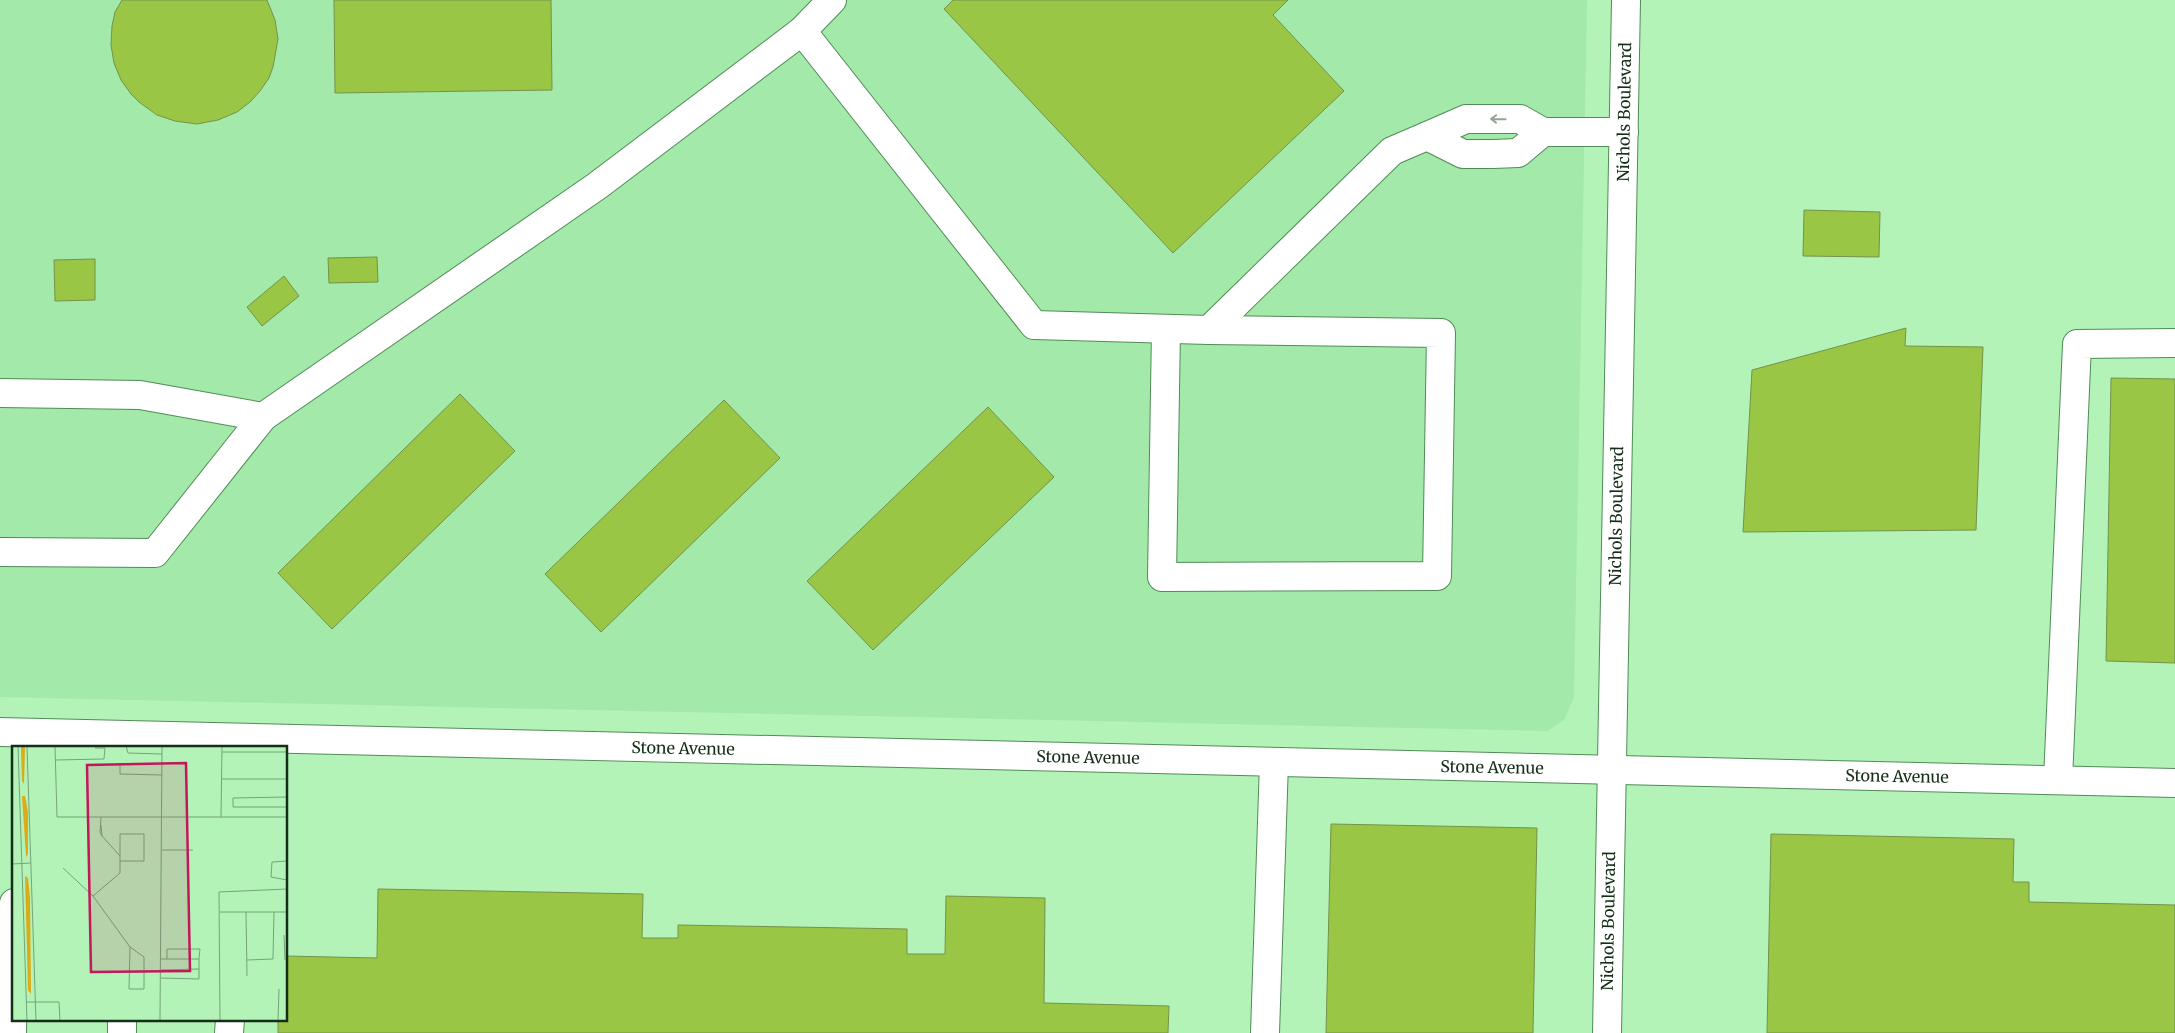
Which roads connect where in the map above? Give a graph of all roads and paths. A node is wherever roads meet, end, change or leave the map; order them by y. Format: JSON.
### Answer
{"nodes":[{"id":1,"x":832,"y":0,"type":"edge"},
{"id":2,"x":1626,"y":0,"type":"edge"},
{"id":3,"x":802,"y":31,"type":"junction"},
{"id":4,"x":1543,"y":132,"type":"junction"},
{"id":5,"x":1624,"y":132,"type":"junction"},
{"id":6,"x":1427,"y":136,"type":"junction"},
{"id":7,"x":1166,"y":329,"type":"junction"},
{"id":8,"x":1209,"y":330,"type":"junction"},
{"id":9,"x":2174,"y":343,"type":"edge"},
{"id":10,"x":0,"y":393,"type":"edge"},
{"id":11,"x":263,"y":417,"type":"junction"},
{"id":12,"x":0,"y":552,"type":"edge"},
{"id":13,"x":11,"y":737,"type":"edge"},
{"id":14,"x":126,"y":741,"type":"edge"},
{"id":15,"x":1274,"y":762,"type":"junction"},
{"id":16,"x":1611,"y":770,"type":"junction"},
{"id":17,"x":2058,"y":780,"type":"junction"},
{"id":18,"x":2175,"y":783,"type":"edge"},
{"id":19,"x":12,"y":1020,"type":"edge"},
{"id":20,"x":122,"y":1020,"type":"edge"},
{"id":21,"x":230,"y":1020,"type":"edge"},
{"id":22,"x":12,"y":1033,"type":"edge"},
{"id":23,"x":122,"y":1033,"type":"edge"},
{"id":24,"x":230,"y":1033,"type":"edge"},
{"id":25,"x":1265,"y":1033,"type":"edge"},
{"id":26,"x":1607,"y":1033,"type":"edge"}],
"edges":[{"from":1,"to":3,"type":"street"},
{"from":2,"to":5,"type":"street","name":"Nichols Boulevard"},
{"from":3,"to":7,"type":"street"},
{"from":3,"to":11,"type":"street"},
{"from":4,"to":5,"type":"street"},
{"from":4,"to":6,"type":"street","one_way":true},
{"from":4,"to":6,"type":"street"},
{"from":5,"to":16,"type":"street","name":"Nichols Boulevard"},
{"from":6,"to":8,"type":"street"},
{"from":7,"to":8,"type":"street"},
{"from":7,"to":8,"type":"street"},
{"from":9,"to":17,"type":"street"},
{"from":10,"to":11,"type":"street"},
{"from":11,"to":12,"type":"street"},
{"from":13,"to":14,"type":"street","name":"Stone Avenue"},
{"from":14,"to":15,"type":"street","name":"Stone Avenue"},
{"from":15,"to":16,"type":"street","name":"Stone Avenue"},
{"from":15,"to":25,"type":"street"},
{"from":16,"to":17,"type":"street","name":"Stone Avenue"},
{"from":16,"to":26,"type":"street","name":"Nichols Boulevard"},
{"from":17,"to":18,"type":"street","name":"Stone Avenue"},
{"from":19,"to":22,"type":"street"},
{"from":20,"to":23,"type":"street"},
{"from":21,"to":24,"type":"street"}]}
